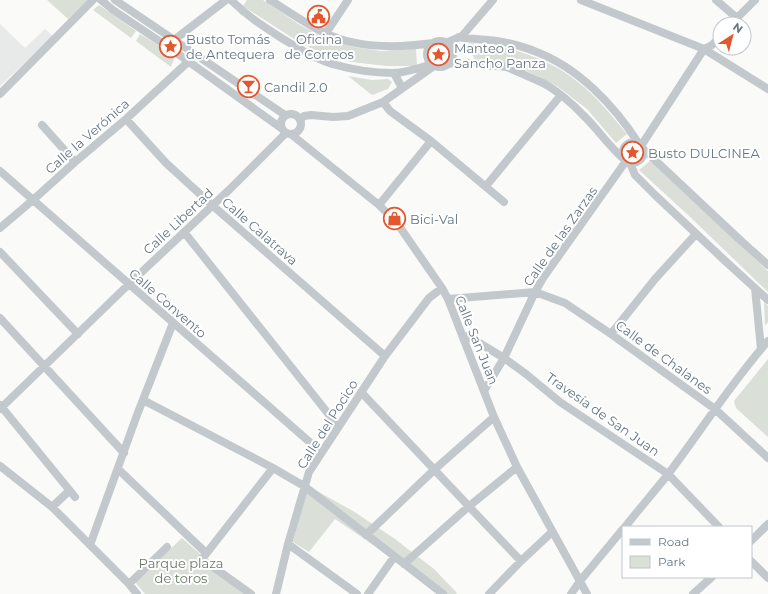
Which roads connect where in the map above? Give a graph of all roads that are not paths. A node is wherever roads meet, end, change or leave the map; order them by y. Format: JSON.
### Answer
{"nodes":[{"id":1,"x":93,"y":0,"type":"edge"},
{"id":2,"x":101,"y":0,"type":"edge"},
{"id":3,"x":115,"y":0,"type":"edge"},
{"id":4,"x":226,"y":0,"type":"edge"},
{"id":5,"x":230,"y":0,"type":"edge"},
{"id":6,"x":238,"y":0,"type":"edge"},
{"id":7,"x":270,"y":0,"type":"edge"},
{"id":8,"x":348,"y":0,"type":"edge"},
{"id":9,"x":493,"y":0,"type":"edge"},
{"id":10,"x":581,"y":0,"type":"edge"},
{"id":11,"x":716,"y":0,"type":"edge"},
{"id":12,"x":754,"y":0,"type":"edge"},
{"id":13,"x":730,"y":16,"type":"edge"},
{"id":14,"x":739,"y":16,"type":"edge"},
{"id":15,"x":326,"y":33,"type":"junction"},
{"id":16,"x":459,"y":37,"type":"junction"},
{"id":17,"x":174,"y":41,"type":"junction"},
{"id":18,"x":433,"y":43,"type":"junction"},
{"id":19,"x":446,"y":44,"type":"junction"},
{"id":20,"x":165,"y":45,"type":"junction"},
{"id":21,"x":712,"y":46,"type":"edge"},
{"id":22,"x":704,"y":49,"type":"junction"},
{"id":23,"x":174,"y":51,"type":"junction"},
{"id":24,"x":189,"y":61,"type":"junction"},
{"id":25,"x":448,"y":64,"type":"junction"},
{"id":26,"x":434,"y":65,"type":"junction"},
{"id":27,"x":394,"y":73,"type":"junction"},
{"id":28,"x":402,"y":88,"type":"junction"},
{"id":29,"x":768,"y":89,"type":"edge"},
{"id":30,"x":0,"y":94,"type":"edge"},
{"id":31,"x":561,"y":95,"type":"junction"},
{"id":32,"x":383,"y":102,"type":"junction"},
{"id":33,"x":285,"y":116,"type":"junction"},
{"id":34,"x":126,"y":118,"type":"junction"},
{"id":35,"x":300,"y":120,"type":"junction"},
{"id":36,"x":42,"y":125,"type":"dead end"},
{"id":37,"x":286,"y":132,"type":"junction"},
{"id":38,"x":431,"y":141,"type":"junction"},
{"id":39,"x":640,"y":146,"type":"junction"},
{"id":40,"x":627,"y":161,"type":"junction"},
{"id":41,"x":75,"y":162,"type":"junction"},
{"id":42,"x":0,"y":171,"type":"edge"},
{"id":43,"x":486,"y":186,"type":"junction"},
{"id":44,"x":33,"y":200,"type":"junction"},
{"id":45,"x":504,"y":202,"type":"dead end"},
{"id":46,"x":212,"y":205,"type":"junction"},
{"id":47,"x":379,"y":205,"type":"junction"},
{"id":48,"x":0,"y":228,"type":"edge"},
{"id":49,"x":184,"y":232,"type":"junction"},
{"id":50,"x":696,"y":234,"type":"junction"},
{"id":51,"x":0,"y":252,"type":"edge"},
{"id":52,"x":768,"y":265,"type":"edge"},
{"id":53,"x":129,"y":284,"type":"junction"},
{"id":54,"x":442,"y":288,"type":"junction"},
{"id":55,"x":754,"y":288,"type":"junction"},
{"id":56,"x":535,"y":292,"type":"junction"},
{"id":57,"x":448,"y":299,"type":"junction"},
{"id":58,"x":768,"y":300,"type":"edge"},
{"id":59,"x":0,"y":318,"type":"edge"},
{"id":60,"x":173,"y":323,"type":"junction"},
{"id":61,"x":78,"y":334,"type":"junction"},
{"id":62,"x":611,"y":334,"type":"junction"},
{"id":63,"x":463,"y":336,"type":"junction"},
{"id":64,"x":768,"y":341,"type":"edge"},
{"id":65,"x":761,"y":349,"type":"junction"},
{"id":66,"x":385,"y":356,"type":"junction"},
{"id":67,"x":504,"y":358,"type":"junction"},
{"id":68,"x":44,"y":366,"type":"junction"},
{"id":69,"x":484,"y":391,"type":"junction"},
{"id":70,"x":361,"y":392,"type":"junction"},
{"id":71,"x":143,"y":400,"type":"junction"},
{"id":72,"x":1,"y":407,"type":"edge"},
{"id":73,"x":715,"y":409,"type":"junction"},
{"id":74,"x":494,"y":417,"type":"junction"},
{"id":75,"x":338,"y":426,"type":"junction"},
{"id":76,"x":321,"y":452,"type":"junction"},
{"id":77,"x":124,"y":453,"type":"junction"},
{"id":78,"x":768,"y":458,"type":"edge"},
{"id":79,"x":0,"y":466,"type":"edge"},
{"id":80,"x":517,"y":467,"type":"junction"},
{"id":81,"x":118,"y":468,"type":"junction"},
{"id":82,"x":273,"y":468,"type":"junction"},
{"id":83,"x":435,"y":469,"type":"junction"},
{"id":84,"x":668,"y":474,"type":"junction"},
{"id":85,"x":304,"y":486,"type":"junction"},
{"id":86,"x":52,"y":507,"type":"junction"},
{"id":87,"x":468,"y":507,"type":"junction"},
{"id":88,"x":768,"y":524,"type":"edge"},
{"id":89,"x":626,"y":526,"type":"edge"},
{"id":90,"x":718,"y":526,"type":"edge"},
{"id":91,"x":622,"y":530,"type":"edge"},
{"id":92,"x":552,"y":532,"type":"junction"},
{"id":93,"x":366,"y":535,"type":"junction"},
{"id":94,"x":752,"y":540,"type":"edge"},
{"id":95,"x":288,"y":544,"type":"junction"},
{"id":96,"x":90,"y":545,"type":"junction"},
{"id":97,"x":167,"y":547,"type":"dead end"},
{"id":98,"x":204,"y":556,"type":"junction"},
{"id":99,"x":394,"y":557,"type":"junction"},
{"id":100,"x":521,"y":561,"type":"junction"},
{"id":101,"x":752,"y":562,"type":"edge"},
{"id":102,"x":404,"y":564,"type":"junction"},
{"id":103,"x":711,"y":578,"type":"edge"},
{"id":104,"x":768,"y":578,"type":"edge"},
{"id":105,"x":580,"y":581,"type":"junction"},
{"id":106,"x":129,"y":584,"type":"junction"},
{"id":107,"x":137,"y":594,"type":"edge"},
{"id":108,"x":251,"y":594,"type":"edge"},
{"id":109,"x":276,"y":594,"type":"edge"},
{"id":110,"x":356,"y":594,"type":"edge"},
{"id":111,"x":368,"y":594,"type":"edge"},
{"id":112,"x":443,"y":594,"type":"edge"},
{"id":113,"x":489,"y":594,"type":"edge"},
{"id":114,"x":571,"y":594,"type":"edge"},
{"id":115,"x":587,"y":594,"type":"edge"},
{"id":116,"x":693,"y":594,"type":"edge"}],
"edges":[{"from":1,"to":30,"type":"street"},
{"from":2,"to":20,"type":"street","name":"Calle San Juan"},
{"from":3,"to":17,"type":"street"},
{"from":4,"to":17,"type":"street"},
{"from":5,"to":6,"type":"street"},
{"from":5,"to":27,"type":"street"},
{"from":7,"to":15,"type":"street"},
{"from":8,"to":15,"type":"street"},
{"from":9,"to":16,"type":"street"},
{"from":10,"to":22,"type":"street"},
{"from":11,"to":13,"type":"street"},
{"from":12,"to":14,"type":"street"},
{"from":15,"to":18,"type":"street"},
{"from":16,"to":19,"type":"street"},
{"from":16,"to":39,"type":"street"},
{"from":17,"to":20,"type":"street"},
{"from":17,"to":23,"type":"street"},
{"from":17,"to":33,"type":"street"},
{"from":18,"to":19,"type":"street"},
{"from":18,"to":26,"type":"street"},
{"from":19,"to":25,"type":"street"},
{"from":20,"to":23,"type":"street","name":"Calle San Juan"},
{"from":21,"to":22,"type":"street"},
{"from":22,"to":29,"type":"street"},
{"from":22,"to":39,"type":"street"},
{"from":23,"to":24,"type":"street","name":"Calle San Juan"},
{"from":24,"to":34,"type":"street","name":"Calle la Verónica"},
{"from":24,"to":37,"type":"street","name":"Calle San Juan"},
{"from":25,"to":26,"type":"street"},
{"from":25,"to":31,"type":"street"},
{"from":26,"to":27,"type":"street"},
{"from":26,"to":28,"type":"street"},
{"from":27,"to":28,"type":"street"},
{"from":28,"to":32,"type":"street"},
{"from":31,"to":40,"type":"street"},
{"from":31,"to":43,"type":"street"},
{"from":32,"to":35,"type":"street"},
{"from":32,"to":38,"type":"street"},
{"from":33,"to":35,"type":"street"},
{"from":33,"to":37,"type":"street"},
{"from":34,"to":41,"type":"street","name":"Calle la Verónica"},
{"from":34,"to":46,"type":"street","name":"Calle Calatrava"},
{"from":35,"to":37,"type":"street"},
{"from":36,"to":41,"type":"street"},
{"from":37,"to":46,"type":"street","name":"Calle Libertad"},
{"from":37,"to":47,"type":"street","name":"Calle San Juan"},
{"from":38,"to":43,"type":"street"},
{"from":38,"to":47,"type":"street"},
{"from":39,"to":40,"type":"street"},
{"from":39,"to":40,"type":"street"},
{"from":39,"to":52,"type":"street"},
{"from":40,"to":50,"type":"street"},
{"from":40,"to":56,"type":"street","name":"Calle de las Zarzas"},
{"from":41,"to":44,"type":"street","name":"Calle la Verónica"},
{"from":42,"to":44,"type":"street","name":"Calle Convento"},
{"from":43,"to":45,"type":"street"},
{"from":44,"to":48,"type":"street","name":"Calle la Verónica"},
{"from":44,"to":53,"type":"street","name":"Calle Convento"},
{"from":46,"to":49,"type":"street","name":"Calle Libertad"},
{"from":46,"to":66,"type":"street","name":"Calle Calatrava"},
{"from":47,"to":54,"type":"street","name":"Calle San Juan"},
{"from":49,"to":53,"type":"street","name":"Calle Libertad"},
{"from":49,"to":75,"type":"street"},
{"from":50,"to":55,"type":"street"},
{"from":50,"to":62,"type":"street"},
{"from":51,"to":61,"type":"street"},
{"from":53,"to":60,"type":"street","name":"Calle Convento"},
{"from":53,"to":61,"type":"street","name":"Calle Libertad"},
{"from":54,"to":57,"type":"street","name":"Calle San Juan"},
{"from":54,"to":66,"type":"street","name":"Calle del Pocico"},
{"from":55,"to":58,"type":"street"},
{"from":55,"to":65,"type":"street"},
{"from":56,"to":57,"type":"street"},
{"from":56,"to":62,"type":"street","name":"Calle de Chalanes"},
{"from":56,"to":67,"type":"street","name":"Calle de las Zarzas"},
{"from":57,"to":63,"type":"street","name":"Calle San Juan"},
{"from":59,"to":68,"type":"street"},
{"from":60,"to":71,"type":"street"},
{"from":60,"to":76,"type":"street","name":"Calle Convento"},
{"from":61,"to":68,"type":"street","name":"Calle Libertad"},
{"from":62,"to":73,"type":"street","name":"Calle de Chalanes"},
{"from":63,"to":67,"type":"street","name":"Travesía de San Juan"},
{"from":63,"to":69,"type":"street","name":"Calle San Juan"},
{"from":64,"to":65,"type":"street"},
{"from":65,"to":73,"type":"street"},
{"from":66,"to":70,"type":"street","name":"Calle del Pocico"},
{"from":67,"to":69,"type":"street","name":"Calle de las Zarzas"},
{"from":67,"to":84,"type":"street","name":"Travesía de San Juan"},
{"from":68,"to":72,"type":"street","name":"Calle Libertad"},
{"from":68,"to":77,"type":"street"},
{"from":69,"to":74,"type":"street","name":"Calle San Juan"},
{"from":70,"to":75,"type":"street","name":"Calle del Pocico"},
{"from":70,"to":83,"type":"street"},
{"from":71,"to":77,"type":"street"},
{"from":71,"to":82,"type":"street"},
{"from":72,"to":86,"type":"street"},
{"from":73,"to":78,"type":"street","name":"Calle de Chalanes"},
{"from":73,"to":84,"type":"street"},
{"from":74,"to":80,"type":"street","name":"Calle San Juan"},
{"from":74,"to":83,"type":"street"},
{"from":75,"to":76,"type":"street","name":"Calle del Pocico"},
{"from":76,"to":85,"type":"street","name":"Calle del Pocico"},
{"from":77,"to":81,"type":"street"},
{"from":79,"to":86,"type":"street"},
{"from":80,"to":87,"type":"street"},
{"from":80,"to":92,"type":"street","name":"Calle San Juan"},
{"from":81,"to":96,"type":"street"},
{"from":81,"to":98,"type":"street"},
{"from":82,"to":85,"type":"street"},
{"from":82,"to":98,"type":"street"},
{"from":83,"to":87,"type":"street"},
{"from":83,"to":93,"type":"street"},
{"from":84,"to":89,"type":"street"},
{"from":84,"to":90,"type":"street","name":"Travesía de San Juan"},
{"from":85,"to":93,"type":"street"},
{"from":85,"to":95,"type":"street","name":"Calle del Pocico"},
{"from":86,"to":96,"type":"street"},
{"from":87,"to":100,"type":"street"},
{"from":87,"to":102,"type":"street"},
{"from":88,"to":94,"type":"street"},
{"from":91,"to":105,"type":"street"},
{"from":92,"to":100,"type":"street"},
{"from":92,"to":105,"type":"street","name":"Calle San Juan"},
{"from":93,"to":99,"type":"street"},
{"from":95,"to":109,"type":"street","name":"Calle del Pocico"},
{"from":95,"to":110,"type":"street"},
{"from":96,"to":106,"type":"street"},
{"from":97,"to":106,"type":"street"},
{"from":98,"to":108,"type":"street"},
{"from":99,"to":102,"type":"street"},
{"from":99,"to":111,"type":"street"},
{"from":100,"to":113,"type":"street"},
{"from":101,"to":104,"type":"street"},
{"from":102,"to":112,"type":"street"},
{"from":103,"to":116,"type":"street"},
{"from":105,"to":114,"type":"street"},
{"from":105,"to":115,"type":"street","name":"Calle San Juan"},
{"from":106,"to":107,"type":"street"}]}
